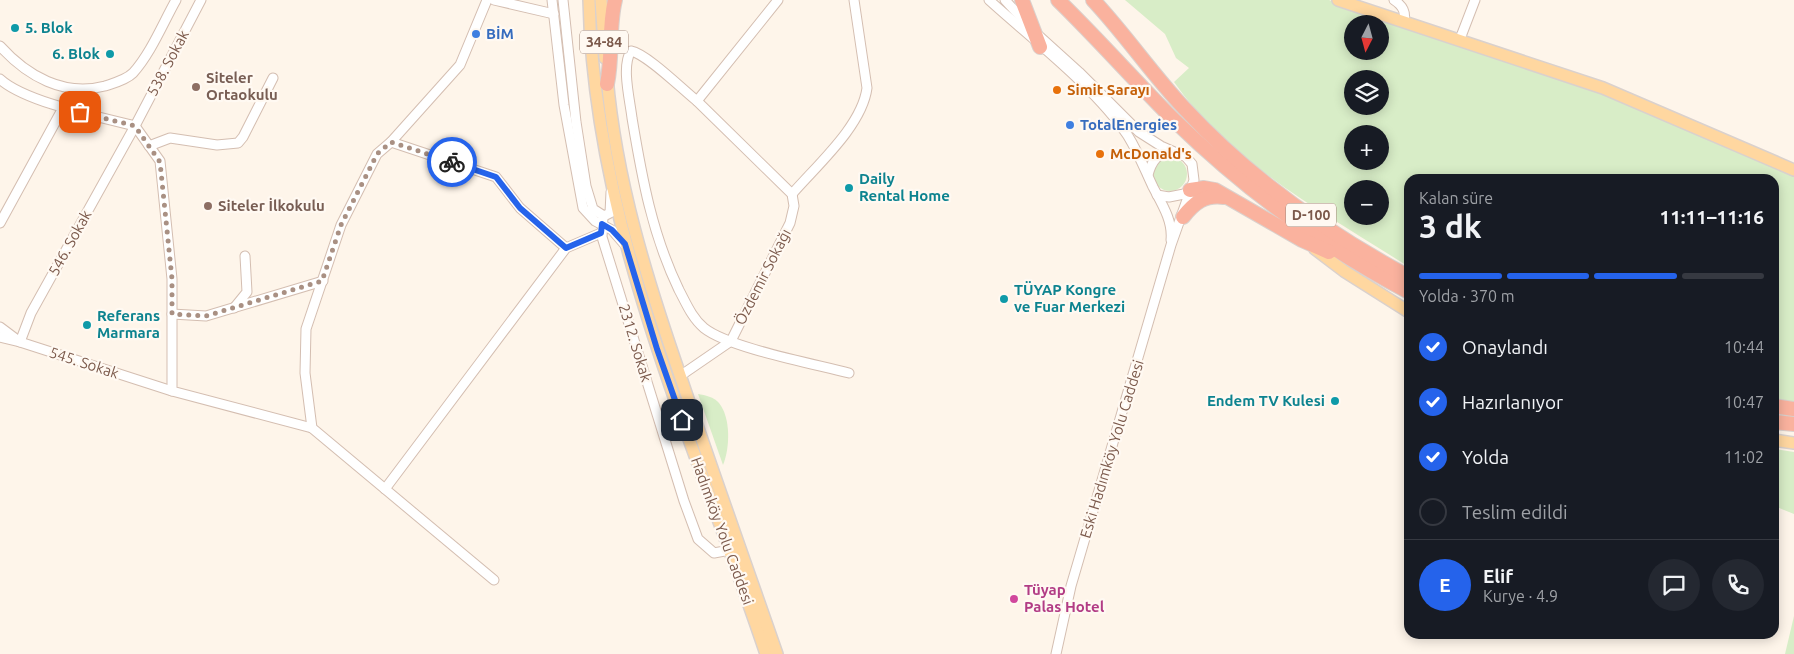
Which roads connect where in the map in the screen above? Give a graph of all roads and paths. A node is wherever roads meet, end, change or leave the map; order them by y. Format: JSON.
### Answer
{"nodes":[{"id":1,"x":176,"y":0,"type":"edge"},
{"id":2,"x":201,"y":0,"type":"edge"},
{"id":3,"x":487,"y":0,"type":"edge"},
{"id":4,"x":494,"y":0,"type":"edge"},
{"id":5,"x":552,"y":0,"type":"edge"},
{"id":6,"x":564,"y":0,"type":"edge"},
{"id":7,"x":601,"y":0,"type":"edge"},
{"id":8,"x":615,"y":0,"type":"edge"},
{"id":9,"x":778,"y":0,"type":"edge"},
{"id":10,"x":854,"y":0,"type":"edge"},
{"id":11,"x":989,"y":0,"type":"edge"},
{"id":12,"x":1005,"y":0,"type":"edge"},
{"id":13,"x":1022,"y":0,"type":"edge"},
{"id":14,"x":1058,"y":0,"type":"edge"},
{"id":15,"x":1094,"y":0,"type":"edge"},
{"id":16,"x":1338,"y":0,"type":"edge"},
{"id":17,"x":1394,"y":0,"type":"edge"},
{"id":18,"x":1475,"y":0,"type":"edge"},
{"id":19,"x":589,"y":1,"type":"edge"},
{"id":20,"x":554,"y":14,"type":"junction"},
{"id":21,"x":1404,"y":22,"type":"junction"},
{"id":22,"x":1033,"y":30,"type":"junction"},
{"id":23,"x":1460,"y":39,"type":"junction"},
{"id":24,"x":0,"y":46,"type":"edge"},
{"id":25,"x":1040,"y":47,"type":"junction"},
{"id":26,"x":1077,"y":75,"type":"junction"},
{"id":27,"x":273,"y":78,"type":"dead end"},
{"id":28,"x":0,"y":79,"type":"edge"},
{"id":29,"x":607,"y":84,"type":"junction"},
{"id":30,"x":697,"y":101,"type":"junction"},
{"id":31,"x":63,"y":108,"type":"junction"},
{"id":32,"x":135,"y":126,"type":"junction"},
{"id":33,"x":391,"y":142,"type":"junction"},
{"id":34,"x":149,"y":146,"type":"junction"},
{"id":35,"x":1174,"y":152,"type":"junction"},
{"id":36,"x":1794,"y":170,"type":"edge"},
{"id":37,"x":1148,"y":175,"type":"junction"},
{"id":38,"x":611,"y":187,"type":"junction"},
{"id":39,"x":1252,"y":189,"type":"junction"},
{"id":40,"x":1190,"y":191,"type":"junction"},
{"id":41,"x":792,"y":194,"type":"junction"},
{"id":42,"x":1157,"y":194,"type":"junction"},
{"id":43,"x":1232,"y":199,"type":"junction"},
{"id":44,"x":1182,"y":217,"type":"junction"},
{"id":45,"x":0,"y":223,"type":"edge"},
{"id":46,"x":602,"y":224,"type":"junction"},
{"id":47,"x":1302,"y":240,"type":"junction"},
{"id":48,"x":625,"y":244,"type":"junction"},
{"id":49,"x":1171,"y":245,"type":"junction"},
{"id":50,"x":566,"y":248,"type":"junction"},
{"id":51,"x":245,"y":256,"type":"dead end"},
{"id":52,"x":1361,"y":264,"type":"junction"},
{"id":53,"x":1404,"y":274,"type":"edge"},
{"id":54,"x":322,"y":281,"type":"junction"},
{"id":55,"x":1404,"y":289,"type":"edge"},
{"id":56,"x":234,"y":308,"type":"junction"},
{"id":57,"x":1404,"y":309,"type":"edge"},
{"id":58,"x":172,"y":314,"type":"junction"},
{"id":59,"x":0,"y":327,"type":"edge"},
{"id":60,"x":0,"y":337,"type":"edge"},
{"id":61,"x":731,"y":341,"type":"junction"},
{"id":62,"x":20,"y":342,"type":"junction"},
{"id":63,"x":849,"y":373,"type":"dead end"},
{"id":64,"x":680,"y":376,"type":"junction"},
{"id":65,"x":172,"y":391,"type":"junction"},
{"id":66,"x":1779,"y":407,"type":"edge"},
{"id":67,"x":1794,"y":409,"type":"edge"},
{"id":68,"x":1779,"y":422,"type":"edge"},
{"id":69,"x":1794,"y":424,"type":"edge"},
{"id":70,"x":312,"y":428,"type":"junction"},
{"id":71,"x":1779,"y":441,"type":"edge"},
{"id":72,"x":1794,"y":443,"type":"edge"},
{"id":73,"x":384,"y":489,"type":"junction"},
{"id":74,"x":730,"y":550,"type":"junction"},
{"id":75,"x":494,"y":580,"type":"dead end"},
{"id":76,"x":766,"y":654,"type":"edge"},
{"id":77,"x":777,"y":654,"type":"edge"},
{"id":78,"x":1056,"y":654,"type":"edge"}],
"edges":[{"from":1,"to":24,"type":"street"},
{"from":2,"to":32,"type":"street","name":"538. Sokak"},
{"from":3,"to":33,"type":"street"},
{"from":4,"to":20,"type":"street"},
{"from":5,"to":20,"type":"street","name":"2312. Sokak"},
{"from":6,"to":46,"type":"street","name":"2312. Sokak"},
{"from":7,"to":29,"type":"main road","name":"Hadımköy Yolu Caddesi","number":"34-84"},
{"from":8,"to":29,"type":"highway"},
{"from":9,"to":30,"type":"street"},
{"from":10,"to":41,"type":"street"},
{"from":11,"to":25,"type":"street","name":"Eski Hadımköy Yolu Caddesi"},
{"from":12,"to":22,"type":"street","name":"Eski Hadımköy Yolu Caddesi"},
{"from":13,"to":22,"type":"highway"},
{"from":14,"to":39,"type":"highway","number":"D-100"},
{"from":15,"to":53,"type":"highway","number":"D-100"},
{"from":16,"to":21,"type":"main road"},
{"from":17,"to":21,"type":"street"},
{"from":18,"to":23,"type":"street"},
{"from":19,"to":38,"type":"main road","name":"Hadımköy Yolu Caddesi","number":"34-84"},
{"from":20,"to":46,"type":"street","name":"2312. Sokak"},
{"from":21,"to":23,"type":"main road"},
{"from":22,"to":25,"type":"highway"},
{"from":22,"to":26,"type":"street","name":"Eski Hadımköy Yolu Caddesi"},
{"from":23,"to":36,"type":"main road"},
{"from":25,"to":26,"type":"street","name":"Eski Hadımköy Yolu Caddesi"},
{"from":26,"to":35,"type":"street","name":"Eski Hadımköy Yolu Caddesi"},
{"from":26,"to":37,"type":"street","name":"Eski Hadımköy Yolu Caddesi"},
{"from":27,"to":34,"type":"street"},
{"from":28,"to":31,"type":"street"},
{"from":29,"to":64,"type":"main road","name":"Hadımköy Yolu Caddesi","number":"34-84"},
{"from":30,"to":41,"type":"street"},
{"from":30,"to":61,"type":"street"},
{"from":31,"to":32,"type":"street"},
{"from":31,"to":45,"type":"street"},
{"from":32,"to":34,"type":"street"},
{"from":32,"to":62,"type":"street","name":"546. Sokak"},
{"from":33,"to":50,"type":"street"},
{"from":33,"to":54,"type":"street"},
{"from":34,"to":58,"type":"street"},
{"from":35,"to":37,"type":"street"},
{"from":35,"to":40,"type":"street","name":"Eski Hadımköy Yolu Caddesi"},
{"from":37,"to":42,"type":"street","name":"Eski Hadımköy Yolu Caddesi"},
{"from":38,"to":46,"type":"street"},
{"from":38,"to":48,"type":"main road","name":"Hadımköy Yolu Caddesi","number":"34-84"},
{"from":39,"to":47,"type":"main road"},
{"from":39,"to":52,"type":"highway","number":"D-100"},
{"from":40,"to":42,"type":"street"},
{"from":40,"to":43,"type":"highway"},
{"from":40,"to":44,"type":"street","name":"Eski Hadımköy Yolu Caddesi"},
{"from":41,"to":61,"type":"street","name":"Özdemir Sokağı"},
{"from":42,"to":49,"type":"street","name":"Eski Hadımköy Yolu Caddesi"},
{"from":43,"to":44,"type":"highway"},
{"from":43,"to":47,"type":"highway"},
{"from":44,"to":49,"type":"street","name":"Eski Hadımköy Yolu Caddesi"},
{"from":46,"to":48,"type":"street","name":"2312. Sokak"},
{"from":46,"to":50,"type":"street"},
{"from":46,"to":74,"type":"street","name":"2312. Sokak"},
{"from":47,"to":52,"type":"highway"},
{"from":47,"to":57,"type":"main road"},
{"from":48,"to":74,"type":"main road","name":"Hadımköy Yolu Caddesi","number":"34-84"},
{"from":49,"to":78,"type":"street","name":"Eski Hadımköy Yolu Caddesi"},
{"from":50,"to":73,"type":"street"},
{"from":51,"to":56,"type":"street"},
{"from":52,"to":55,"type":"highway","number":"D-100"},
{"from":54,"to":56,"type":"street"},
{"from":54,"to":70,"type":"street"},
{"from":56,"to":58,"type":"street"},
{"from":58,"to":65,"type":"street"},
{"from":59,"to":62,"type":"street","name":"545. Sokak"},
{"from":60,"to":62,"type":"street"},
{"from":61,"to":63,"type":"street"},
{"from":61,"to":64,"type":"street","name":"Özdemir Sokağı"},
{"from":62,"to":65,"type":"street","name":"545. Sokak"},
{"from":64,"to":77,"type":"main road","name":"Hadımköy Yolu Caddesi","number":"34-84"},
{"from":65,"to":70,"type":"street","name":"545. Sokak"},
{"from":66,"to":67,"type":"highway"},
{"from":68,"to":69,"type":"highway"},
{"from":70,"to":73,"type":"street"},
{"from":71,"to":72,"type":"main road"},
{"from":73,"to":75,"type":"street"},
{"from":74,"to":76,"type":"main road","name":"Hadımköy Yolu Caddesi","number":"34-84"}]}
